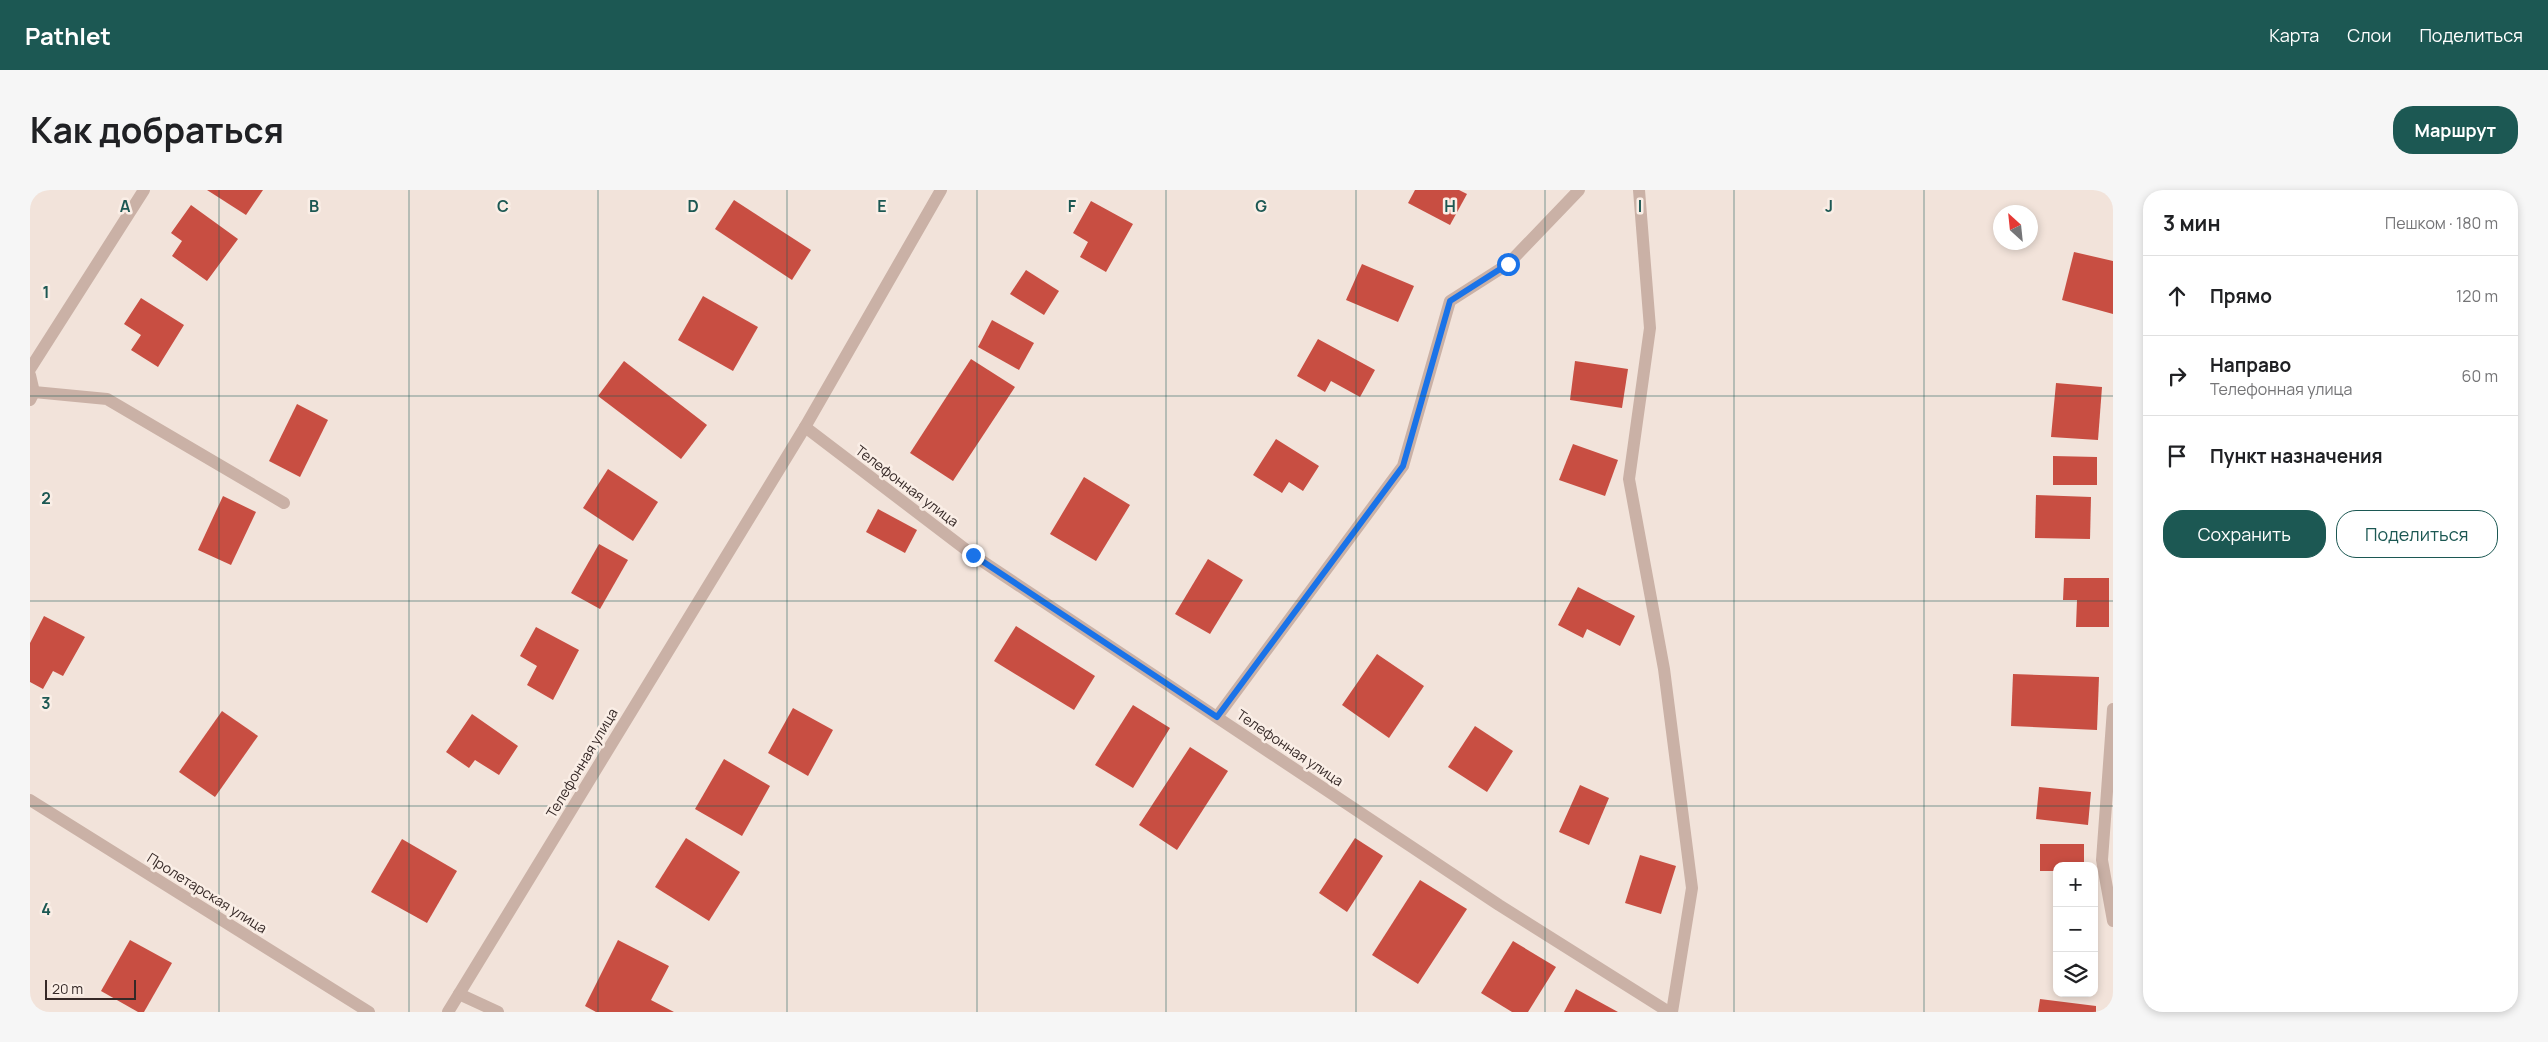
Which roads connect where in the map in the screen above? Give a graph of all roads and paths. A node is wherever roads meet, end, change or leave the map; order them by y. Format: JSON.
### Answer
{"nodes":[{"id":1,"x":144,"y":190,"type":"edge"},
{"id":2,"x":941,"y":190,"type":"edge"},
{"id":3,"x":1580,"y":190,"type":"edge"},
{"id":4,"x":1639,"y":190,"type":"edge"},
{"id":5,"x":30,"y":369,"type":"edge"},
{"id":6,"x":30,"y":375,"type":"edge"},
{"id":7,"x":32,"y":396,"type":"edge"},
{"id":8,"x":805,"y":427,"type":"junction"},
{"id":9,"x":284,"y":503,"type":"dead end"},
{"id":10,"x":2113,"y":709,"type":"edge"},
{"id":11,"x":1217,"y":717,"type":"junction"},
{"id":12,"x":30,"y":800,"type":"edge"},
{"id":13,"x":2113,"y":921,"type":"edge"},
{"id":14,"x":458,"y":994,"type":"junction"},
{"id":15,"x":369,"y":1012,"type":"edge"},
{"id":16,"x":448,"y":1012,"type":"edge"},
{"id":17,"x":498,"y":1012,"type":"edge"},
{"id":18,"x":1670,"y":1012,"type":"edge"}],
"edges":[{"from":1,"to":5,"type":"street"},
{"from":2,"to":8,"type":"street","name":"Телефонная улица"},
{"from":3,"to":11,"type":"street"},
{"from":4,"to":18,"type":"street"},
{"from":6,"to":7,"type":"street"},
{"from":7,"to":9,"type":"street"},
{"from":8,"to":11,"type":"street","name":"Телефонная улица"},
{"from":8,"to":14,"type":"street","name":"Телефонная улица"},
{"from":10,"to":13,"type":"street"},
{"from":11,"to":18,"type":"street","name":"Телефонная улица"},
{"from":12,"to":15,"type":"street","name":"Пролетарская улица"},
{"from":14,"to":16,"type":"street","name":"Телефонная улица"},
{"from":14,"to":17,"type":"street"}]}
